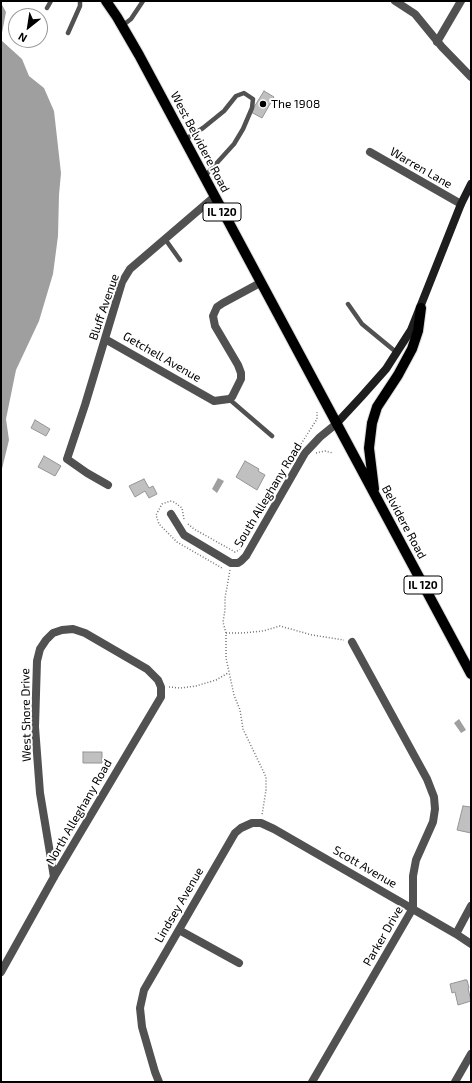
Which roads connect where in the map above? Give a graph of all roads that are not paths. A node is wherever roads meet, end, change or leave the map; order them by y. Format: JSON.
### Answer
{"nodes":[{"id":1,"x":51,"y":1,"type":"edge"},
{"id":2,"x":80,"y":1,"type":"edge"},
{"id":3,"x":106,"y":1,"type":"edge"},
{"id":4,"x":142,"y":1,"type":"edge"},
{"id":5,"x":396,"y":1,"type":"edge"},
{"id":6,"x":461,"y":1,"type":"edge"},
{"id":7,"x":48,"y":8,"type":"dead end"},
{"id":8,"x":122,"y":26,"type":"junction"},
{"id":9,"x":68,"y":33,"type":"dead end"},
{"id":10,"x":438,"y":42,"type":"junction"},
{"id":11,"x":471,"y":76,"type":"edge"},
{"id":12,"x":184,"y":140,"type":"junction"},
{"id":13,"x":370,"y":152,"type":"dead end"},
{"id":14,"x":204,"y":177,"type":"junction"},
{"id":15,"x":471,"y":184,"type":"edge"},
{"id":16,"x":214,"y":197,"type":"junction"},
{"id":17,"x":461,"y":204,"type":"junction"},
{"id":18,"x":165,"y":239,"type":"junction"},
{"id":19,"x":180,"y":260,"type":"dead end"},
{"id":20,"x":260,"y":283,"type":"junction"},
{"id":21,"x":348,"y":304,"type":"dead end"},
{"id":22,"x":420,"y":308,"type":"junction"},
{"id":23,"x":105,"y":339,"type":"junction"},
{"id":24,"x":396,"y":352,"type":"junction"},
{"id":25,"x":229,"y":399,"type":"junction"},
{"id":26,"x":336,"y":424,"type":"junction"},
{"id":27,"x":272,"y":436,"type":"dead end"},
{"id":28,"x":108,"y":485,"type":"dead end"},
{"id":29,"x":375,"y":495,"type":"junction"},
{"id":30,"x":171,"y":514,"type":"dead end"},
{"id":31,"x":352,"y":642,"type":"road end"},
{"id":32,"x":471,"y":674,"type":"edge"},
{"id":33,"x":161,"y":687,"type":"joint"},
{"id":34,"x":261,"y":823,"type":"joint"},
{"id":35,"x":54,"y":878,"type":"junction"},
{"id":36,"x":471,"y":906,"type":"edge"},
{"id":37,"x":412,"y":908,"type":"junction"},
{"id":38,"x":179,"y":930,"type":"junction"},
{"id":39,"x":456,"y":934,"type":"junction"},
{"id":40,"x":471,"y":944,"type":"edge"},
{"id":41,"x":239,"y":963,"type":"dead end"},
{"id":42,"x":1,"y":972,"type":"edge"},
{"id":43,"x":471,"y":1054,"type":"edge"},
{"id":44,"x":159,"y":1082,"type":"edge"},
{"id":45,"x":312,"y":1082,"type":"edge"},
{"id":46,"x":455,"y":1082,"type":"edge"}],
"edges":[{"from":1,"to":7,"type":"lane"},
{"from":2,"to":9,"type":"lane"},
{"from":3,"to":8,"type":"main road","name":"West Belvidere Road","number":"IL 120"},
{"from":4,"to":8,"type":"lane"},
{"from":5,"to":10,"type":"street"},
{"from":6,"to":10,"type":"street"},
{"from":8,"to":12,"type":"main road","name":"West Belvidere Road","number":"IL 120"},
{"from":10,"to":11,"type":"street"},
{"from":12,"to":14,"type":"main road","name":"West Belvidere Road","number":"IL 120"},
{"from":12,"to":14,"type":"lane"},
{"from":13,"to":17,"type":"street","name":"Warren Lane"},
{"from":14,"to":16,"type":"main road","name":"West Belvidere Road","number":"IL 120"},
{"from":15,"to":17,"type":"street","name":"South Alleghany Road"},
{"from":16,"to":18,"type":"street","name":"Bluff Avenue"},
{"from":16,"to":20,"type":"main road","name":"West Belvidere Road","number":"IL 120"},
{"from":17,"to":22,"type":"street","name":"South Alleghany Road"},
{"from":18,"to":19,"type":"lane"},
{"from":18,"to":23,"type":"street","name":"Bluff Avenue"},
{"from":20,"to":25,"type":"street"},
{"from":20,"to":26,"type":"main road","name":"West Belvidere Road","number":"IL 120"},
{"from":21,"to":24,"type":"lane"},
{"from":22,"to":24,"type":"street","name":"South Alleghany Road"},
{"from":22,"to":29,"type":"main road"},
{"from":23,"to":25,"type":"street","name":"Getchell Avenue"},
{"from":23,"to":28,"type":"street","name":"Bluff Avenue"},
{"from":24,"to":26,"type":"street","name":"South Alleghany Road"},
{"from":25,"to":27,"type":"lane"},
{"from":26,"to":29,"type":"main road","name":"Belvidere Road","number":"IL 120"},
{"from":26,"to":30,"type":"street","name":"South Alleghany Road"},
{"from":29,"to":32,"type":"main road","name":"Belvidere Road","number":"IL 120"},
{"from":31,"to":37,"type":"street","name":"Parker Drive"},
{"from":33,"to":35,"type":"street","name":"North Alleghany Road"},
{"from":33,"to":35,"type":"street","name":"West Shore Drive"},
{"from":34,"to":37,"type":"street","name":"Scott Avenue"},
{"from":34,"to":38,"type":"street","name":"Lindsey Avenue"},
{"from":35,"to":42,"type":"street","name":"North Alleghany Road"},
{"from":36,"to":39,"type":"street"},
{"from":37,"to":39,"type":"street","name":"Scott Avenue"},
{"from":37,"to":45,"type":"street","name":"Parker Drive"},
{"from":38,"to":41,"type":"street"},
{"from":38,"to":44,"type":"street","name":"Lindsey Avenue"},
{"from":39,"to":40,"type":"street","name":"Scott Avenue"},
{"from":43,"to":46,"type":"street"}]}
